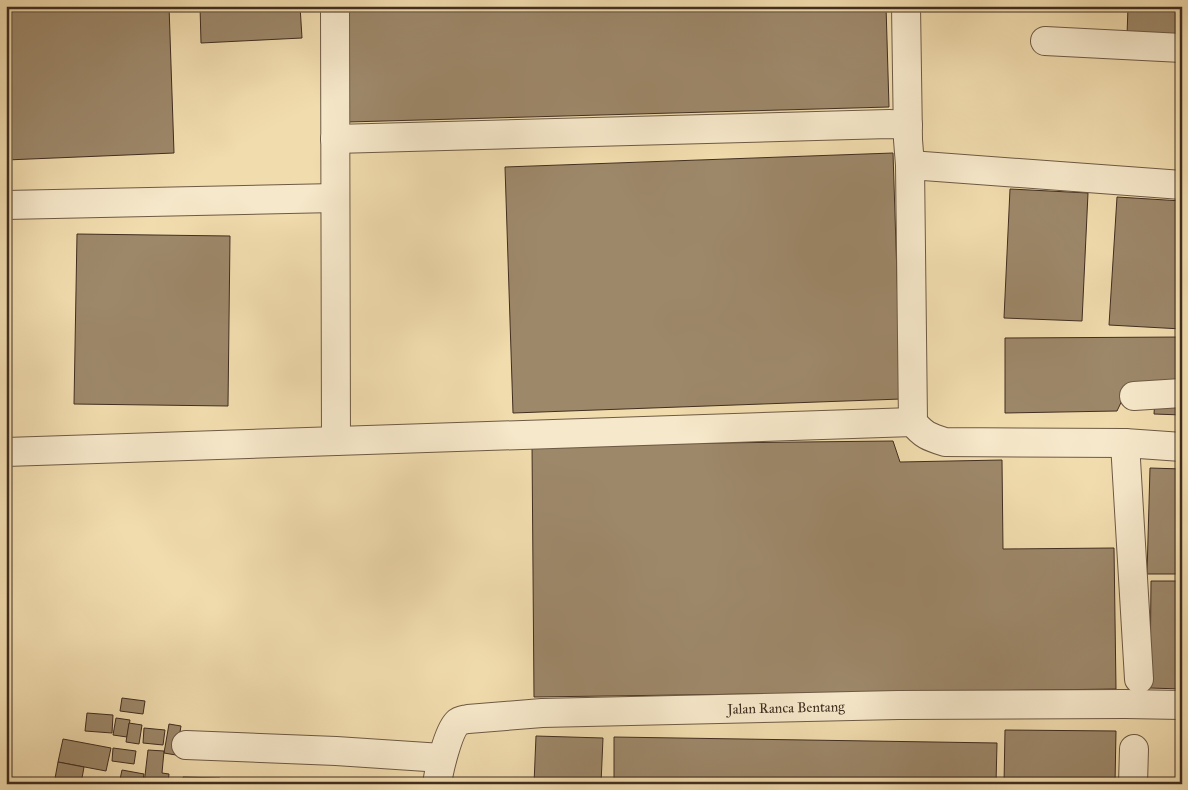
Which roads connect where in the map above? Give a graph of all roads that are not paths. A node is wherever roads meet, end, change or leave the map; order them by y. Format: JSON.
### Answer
{"nodes":[{"id":1,"x":334,"y":6,"type":"edge"},
{"id":2,"x":906,"y":6,"type":"edge"},
{"id":3,"x":1045,"y":41,"type":"dead end"},
{"id":4,"x":1182,"y":48,"type":"edge"},
{"id":5,"x":908,"y":125,"type":"junction"},
{"id":6,"x":335,"y":139,"type":"junction"},
{"id":7,"x":910,"y":166,"type":"junction"},
{"id":8,"x":1182,"y":185,"type":"edge"},
{"id":9,"x":335,"y":198,"type":"junction"},
{"id":10,"x":6,"y":206,"type":"edge"},
{"id":11,"x":1182,"y":393,"type":"edge"},
{"id":12,"x":1134,"y":396,"type":"dead end"},
{"id":13,"x":913,"y":422,"type":"junction"},
{"id":14,"x":336,"y":441,"type":"junction"},
{"id":15,"x":1125,"y":443,"type":"junction"},
{"id":16,"x":1182,"y":447,"type":"edge"},
{"id":17,"x":6,"y":452,"type":"edge"},
{"id":18,"x":1139,"y":679,"type":"dead end"},
{"id":19,"x":1182,"y":704,"type":"edge"},
{"id":20,"x":186,"y":745,"type":"dead end"},
{"id":21,"x":1134,"y":750,"type":"dead end"},
{"id":22,"x":439,"y":771,"type":"edge"},
{"id":23,"x":1133,"y":784,"type":"edge"}],
"edges":[{"from":1,"to":6,"type":"street"},
{"from":2,"to":5,"type":"street"},
{"from":3,"to":4,"type":"street"},
{"from":5,"to":6,"type":"street"},
{"from":5,"to":7,"type":"street"},
{"from":6,"to":9,"type":"street"},
{"from":7,"to":8,"type":"street"},
{"from":7,"to":13,"type":"street"},
{"from":9,"to":10,"type":"street"},
{"from":9,"to":14,"type":"street"},
{"from":11,"to":12,"type":"street"},
{"from":13,"to":14,"type":"street"},
{"from":13,"to":15,"type":"street"},
{"from":14,"to":17,"type":"street"},
{"from":15,"to":16,"type":"street"},
{"from":15,"to":18,"type":"street"},
{"from":19,"to":22,"type":"street","name":"Jalan Ranca Bentang"},
{"from":20,"to":22,"type":"street"},
{"from":21,"to":23,"type":"street"}]}
